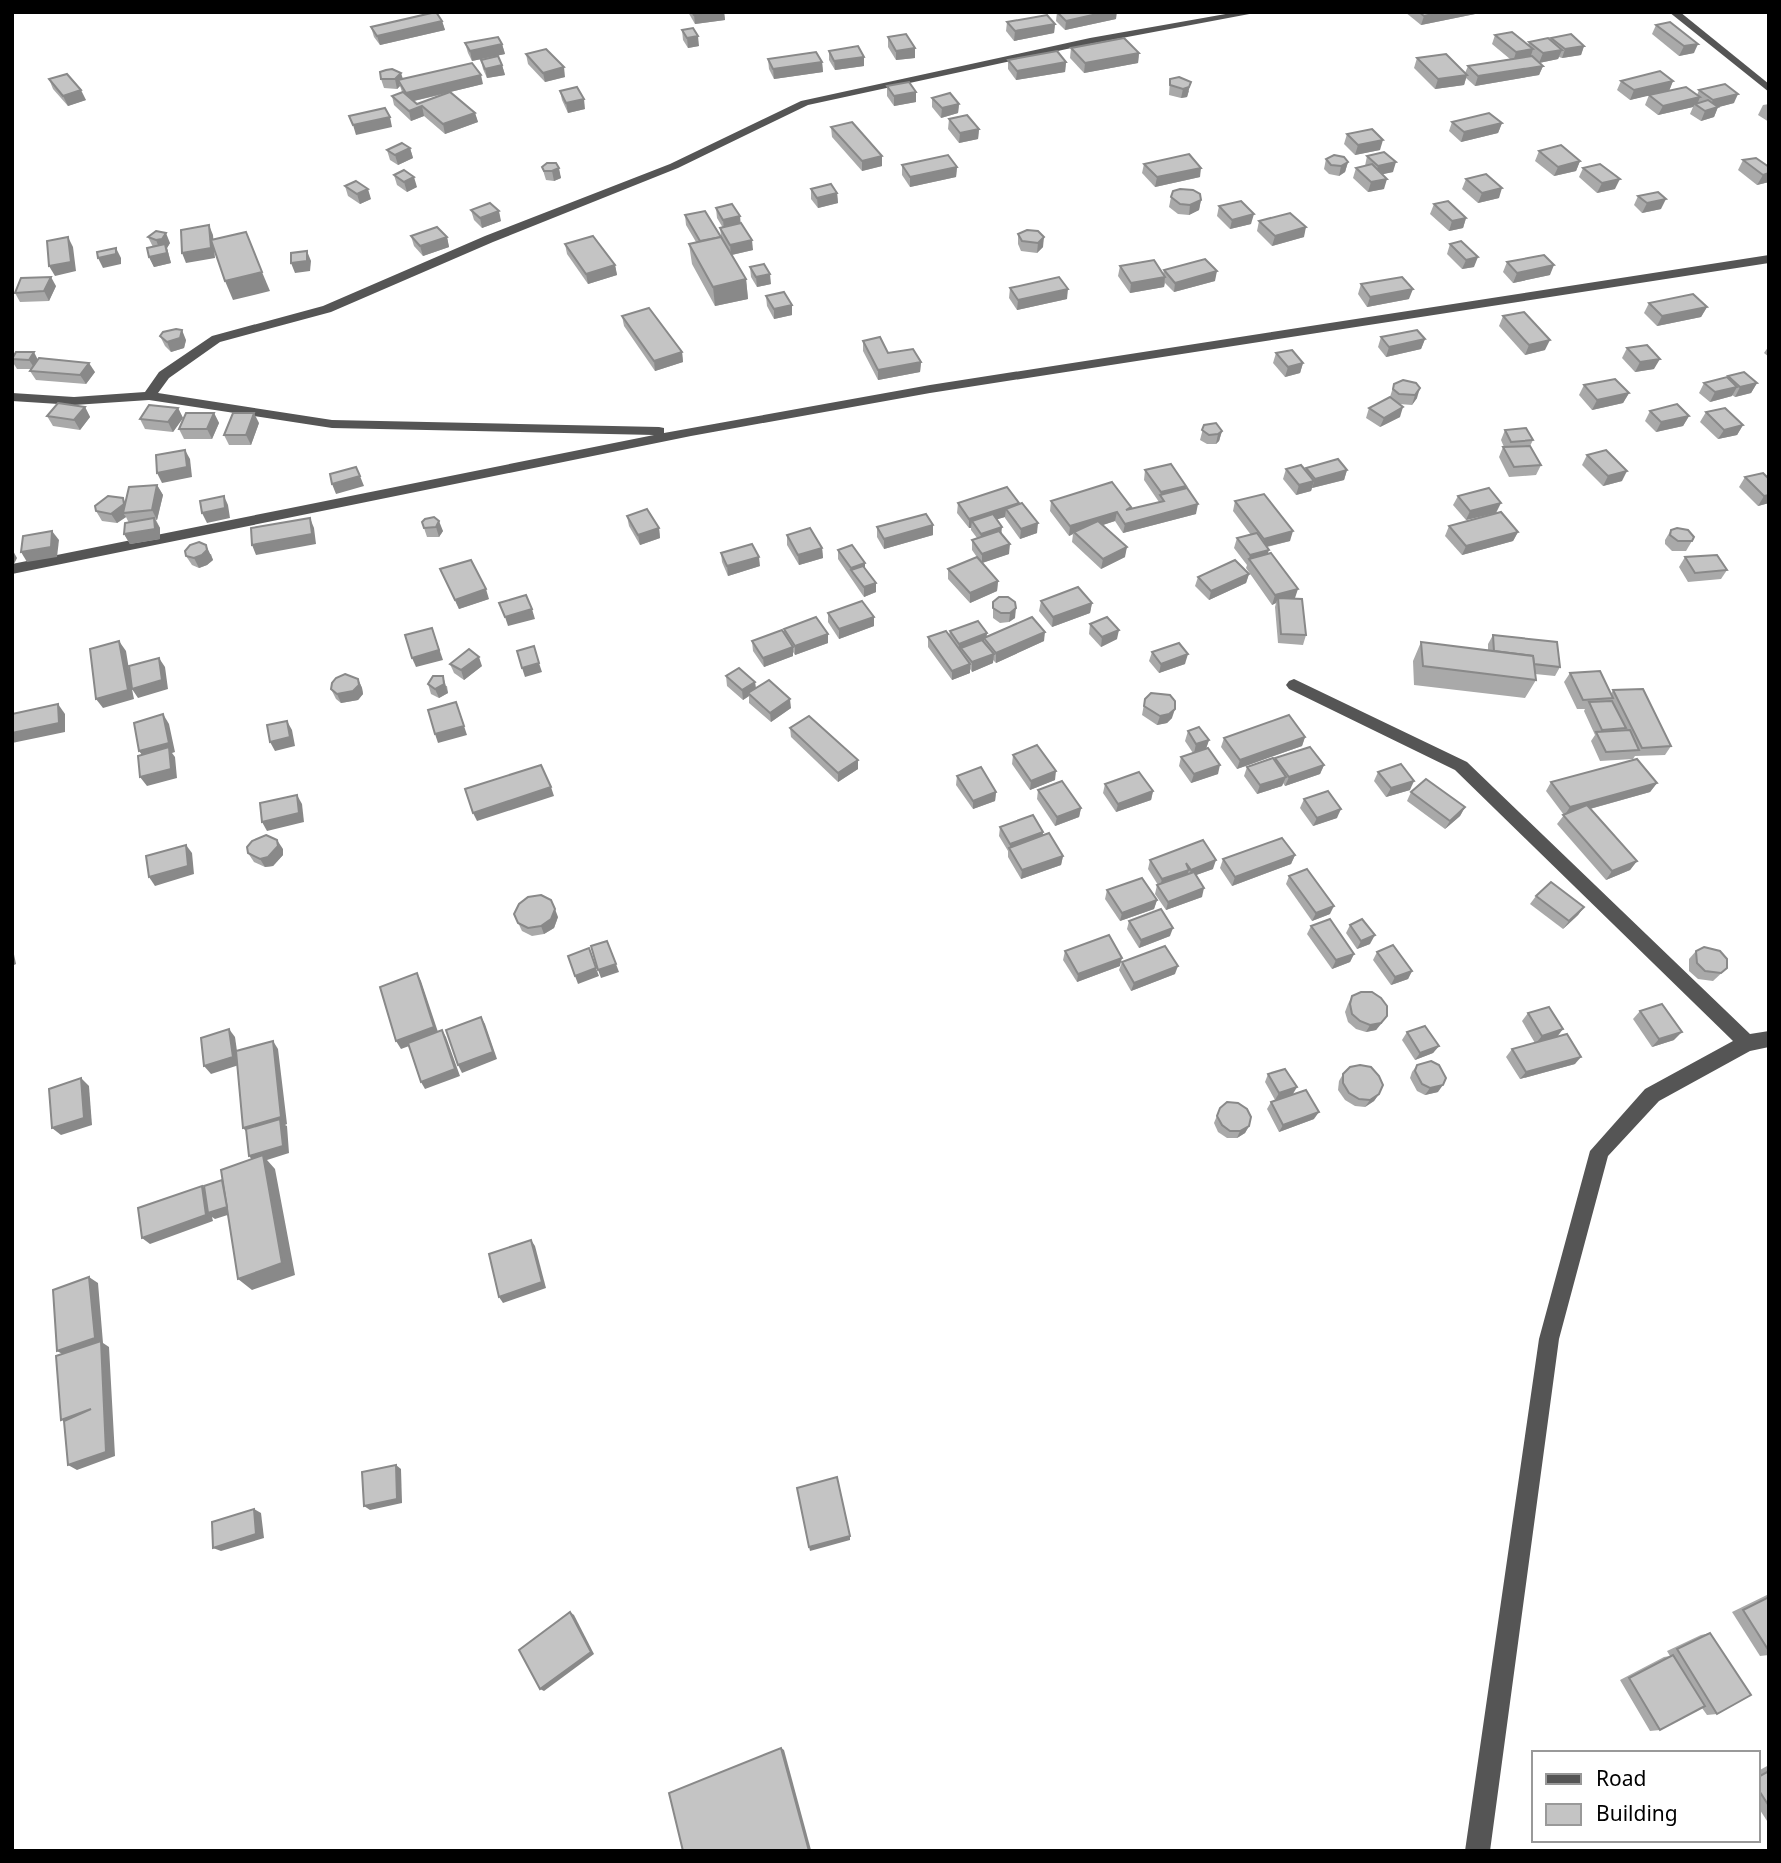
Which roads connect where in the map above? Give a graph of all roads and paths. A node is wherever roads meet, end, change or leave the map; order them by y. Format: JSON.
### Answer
{"nodes":[{"id":1,"x":1255,"y":12,"type":"edge"},
{"id":2,"x":1674,"y":12,"type":"edge"},
{"id":3,"x":1769,"y":89,"type":"edge"},
{"id":4,"x":1769,"y":259,"type":"edge"},
{"id":5,"x":149,"y":396,"type":"junction"},
{"id":6,"x":12,"y":397,"type":"edge"},
{"id":7,"x":691,"y":432,"type":"junction"},
{"id":8,"x":12,"y":569,"type":"edge"},
{"id":9,"x":1294,"y":685,"type":"dead end"},
{"id":10,"x":1769,"y":1039,"type":"edge"},
{"id":11,"x":1747,"y":1044,"type":"junction"},
{"id":12,"x":1477,"y":1851,"type":"edge"}],
"edges":[{"from":1,"to":5,"type":"street"},
{"from":2,"to":3,"type":"street"},
{"from":4,"to":7,"type":"street"},
{"from":5,"to":6,"type":"street"},
{"from":5,"to":7,"type":"street"},
{"from":7,"to":8,"type":"street"},
{"from":9,"to":11,"type":"street"},
{"from":10,"to":11,"type":"street"},
{"from":11,"to":12,"type":"street"}]}
